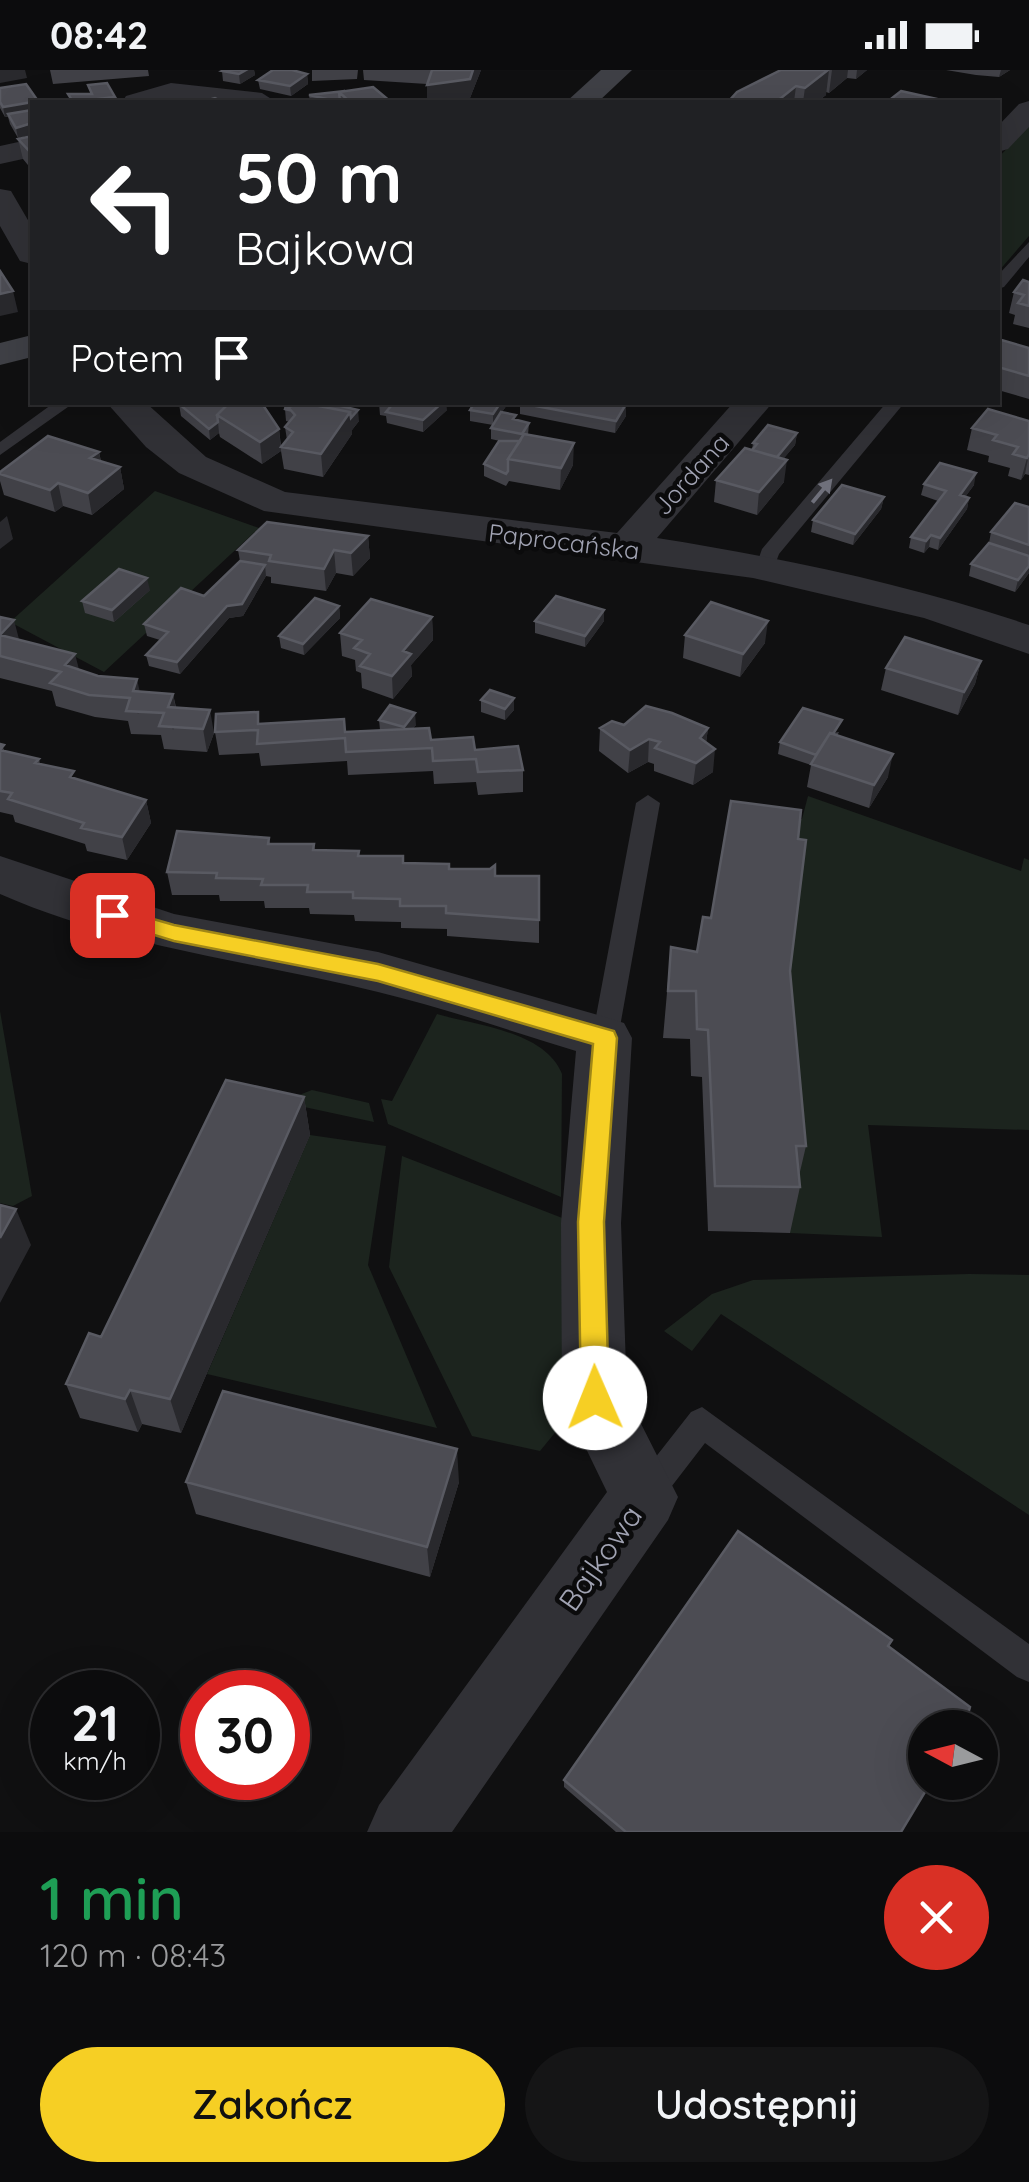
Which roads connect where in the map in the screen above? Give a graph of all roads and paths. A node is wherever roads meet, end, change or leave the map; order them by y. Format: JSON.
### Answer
{"nodes":[{"id":1,"x":618,"y":70,"type":"edge"},
{"id":2,"x":647,"y":70,"type":"edge"},
{"id":3,"x":142,"y":100,"type":"edge"},
{"id":4,"x":247,"y":100,"type":"edge"},
{"id":5,"x":583,"y":100,"type":"edge"},
{"id":6,"x":616,"y":100,"type":"edge"},
{"id":7,"x":1028,"y":113,"type":"edge"},
{"id":8,"x":1000,"y":141,"type":"edge"},
{"id":9,"x":30,"y":148,"type":"edge"},
{"id":10,"x":0,"y":154,"type":"edge"},
{"id":11,"x":0,"y":198,"type":"edge"},
{"id":12,"x":1029,"y":247,"type":"edge"},
{"id":13,"x":30,"y":250,"type":"edge"},
{"id":14,"x":1000,"y":282,"type":"edge"},
{"id":15,"x":30,"y":329,"type":"edge"},
{"id":16,"x":0,"y":336,"type":"edge"},
{"id":17,"x":30,"y":346,"type":"edge"},
{"id":18,"x":0,"y":354,"type":"edge"},
{"id":19,"x":62,"y":405,"type":"edge"},
{"id":20,"x":127,"y":405,"type":"edge"},
{"id":21,"x":753,"y":405,"type":"edge"},
{"id":22,"x":894,"y":405,"type":"edge"},
{"id":23,"x":0,"y":450,"type":"edge"},
{"id":24,"x":634,"y":549,"type":"junction"},
{"id":25,"x":765,"y":569,"type":"junction"},
{"id":26,"x":1029,"y":640,"type":"edge"},
{"id":27,"x":648,"y":803,"type":"dead end"},
{"id":28,"x":0,"y":874,"type":"edge"},
{"id":29,"x":606,"y":1038,"type":"junction"},
{"id":30,"x":644,"y":1496,"type":"junction"},
{"id":31,"x":1029,"y":1666,"type":"edge"},
{"id":32,"x":406,"y":1832,"type":"edge"}],
"edges":[{"from":1,"to":5,"type":"main road"},
{"from":2,"to":6,"type":"main road"},
{"from":3,"to":4,"type":"street"},
{"from":7,"to":8,"type":"street"},
{"from":9,"to":10,"type":"street"},
{"from":11,"to":13,"type":"street"},
{"from":12,"to":14,"type":"lane"},
{"from":15,"to":16,"type":"main road"},
{"from":17,"to":18,"type":"main road"},
{"from":19,"to":23,"type":"lane"},
{"from":20,"to":24,"type":"street","name":"Paprocańska"},
{"from":21,"to":24,"type":"street","name":"Jordana"},
{"from":25,"to":22,"type":"lane","one_way":true},
{"from":24,"to":25,"type":"street","name":"Paprocańska"},
{"from":25,"to":26,"type":"street","name":"Paprocańska"},
{"from":27,"to":29,"type":"lane"},
{"from":28,"to":29,"type":"street"},
{"from":29,"to":30,"type":"street","name":"Bajkowa"},
{"from":30,"to":31,"type":"lane"},
{"from":30,"to":32,"type":"street","name":"Bajkowa"}]}
